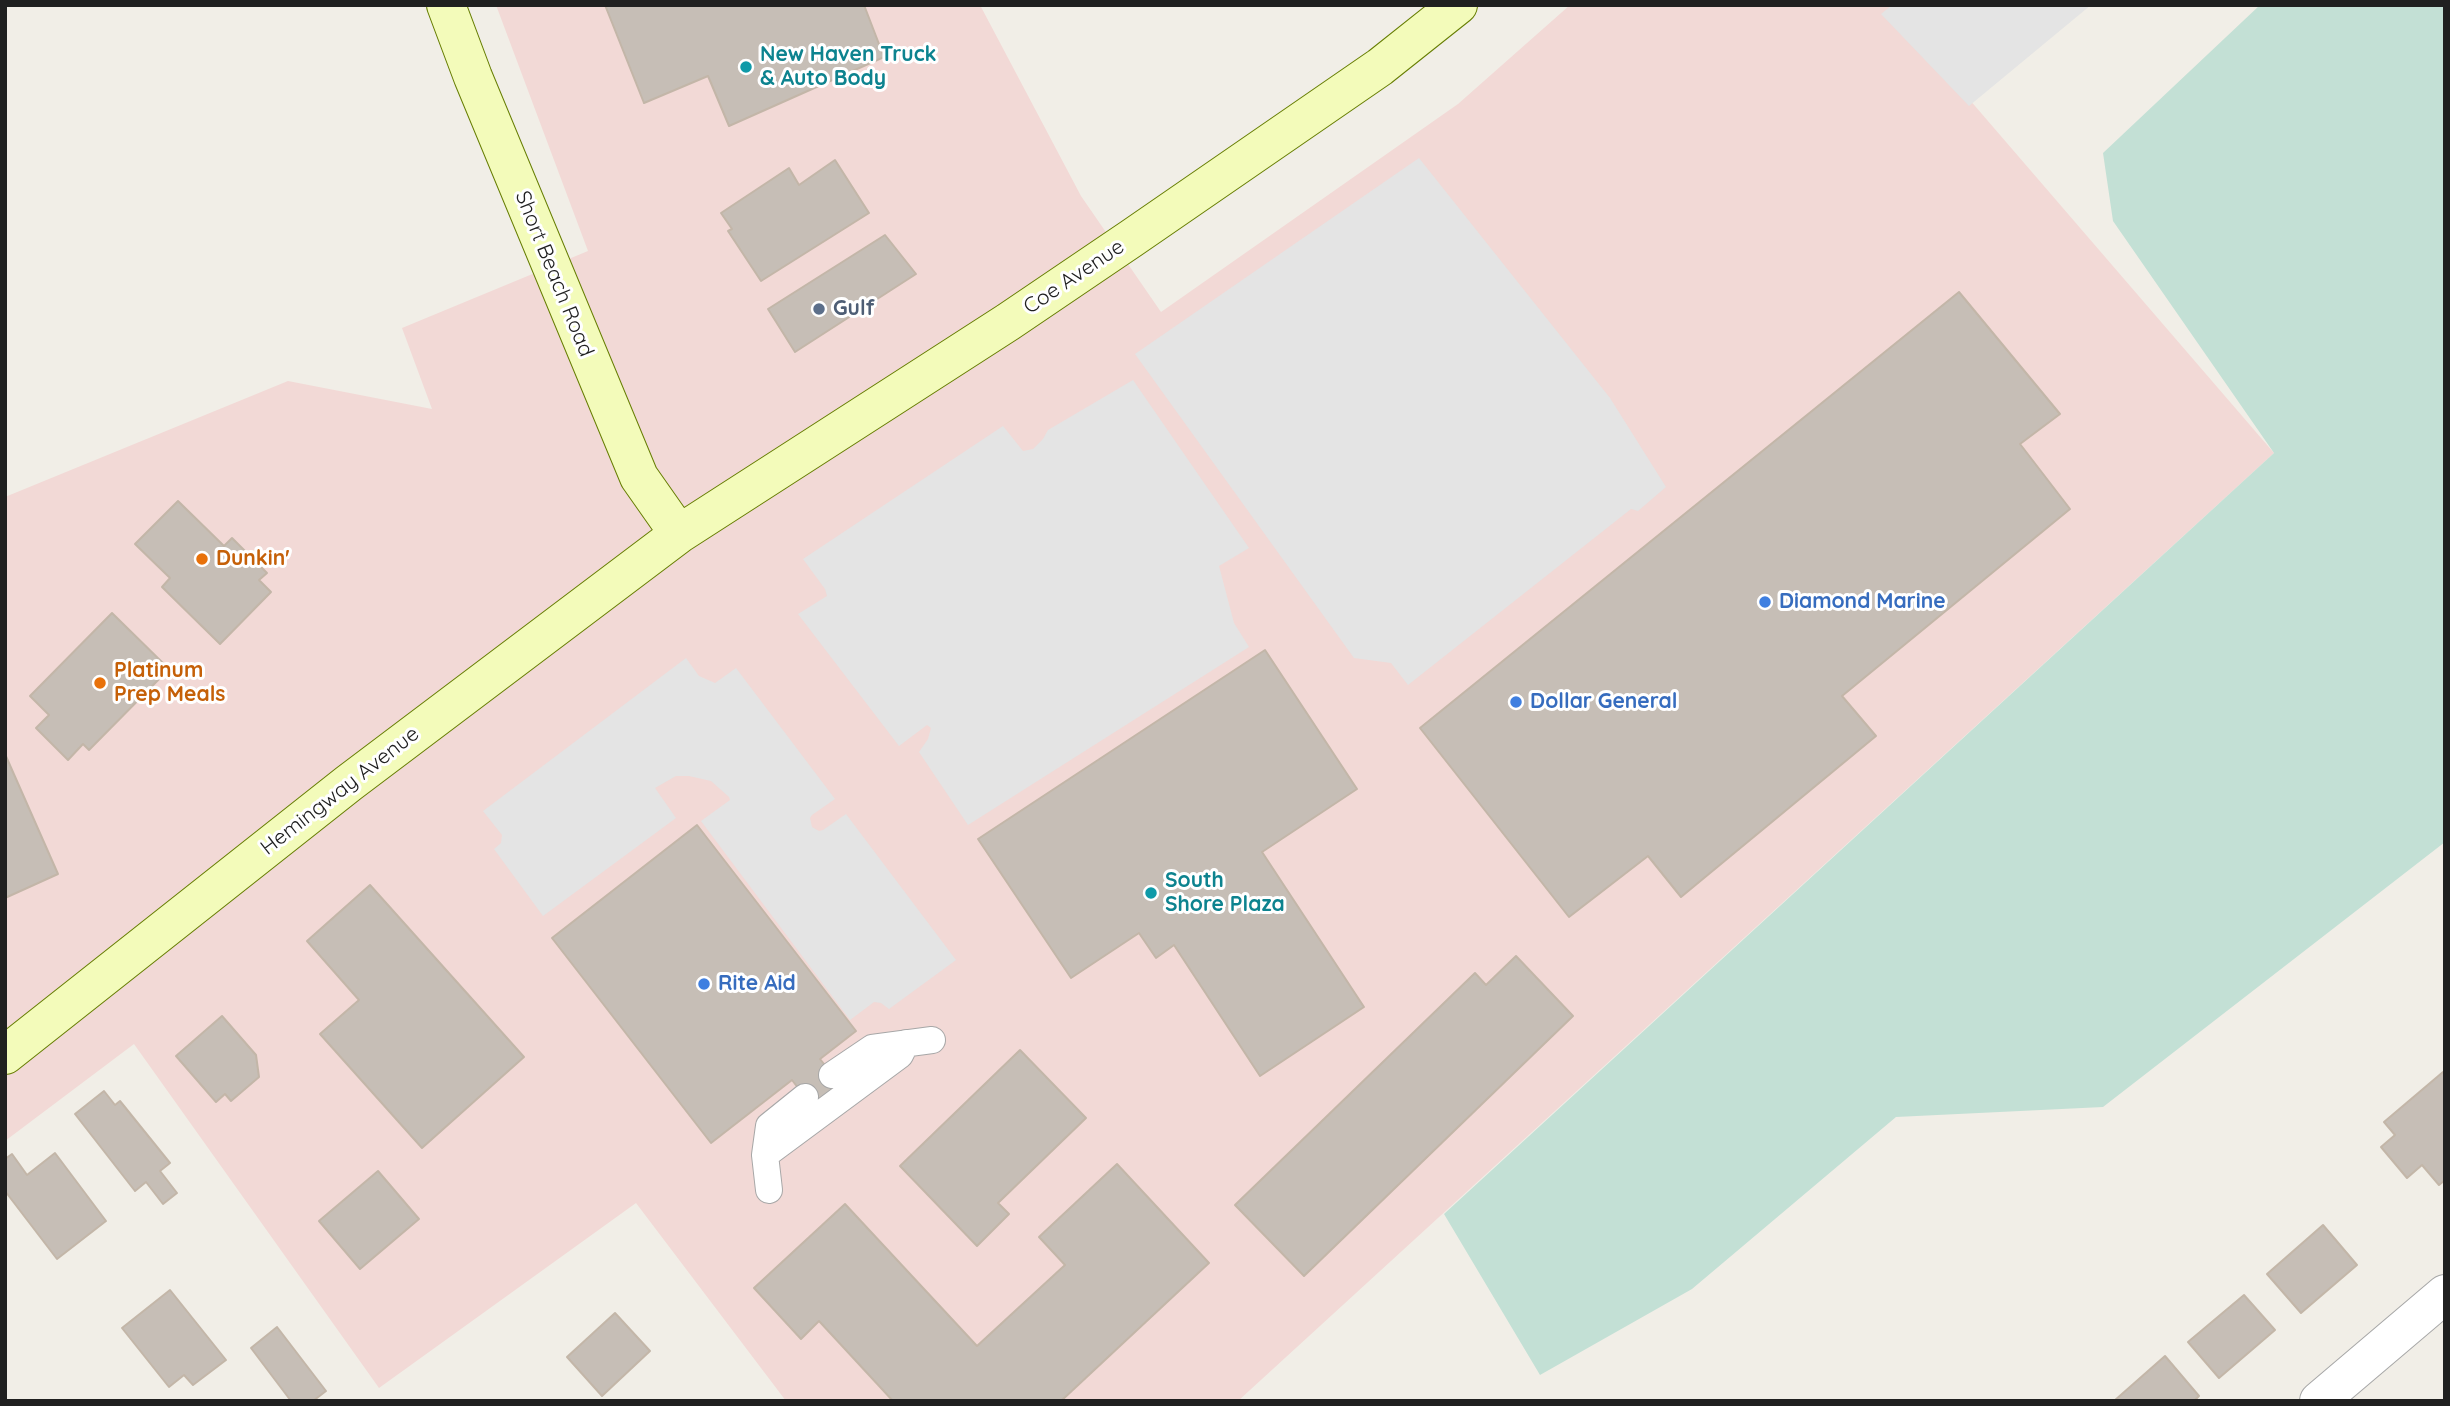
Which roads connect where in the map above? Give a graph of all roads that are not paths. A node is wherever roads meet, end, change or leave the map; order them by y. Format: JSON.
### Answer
{"nodes":[{"id":1,"x":446,"y":5,"type":"edge"},
{"id":2,"x":1458,"y":5,"type":"edge"},
{"id":3,"x":679,"y":534,"type":"junction"},
{"id":4,"x":5,"y":1055,"type":"edge"},
{"id":5,"x":832,"y":1075,"type":"dead end"},
{"id":6,"x":805,"y":1097,"type":"dead end"},
{"id":7,"x":765,"y":1155,"type":"junction"},
{"id":8,"x":769,"y":1190,"type":"dead end"},
{"id":9,"x":2445,"y":1294,"type":"edge"},
{"id":10,"x":2319,"y":1401,"type":"edge"}],
"edges":[{"from":1,"to":3,"type":"main road","name":"Short Beach Road"},
{"from":2,"to":3,"type":"main road","name":"Coe Avenue"},
{"from":3,"to":4,"type":"main road","name":"Hemingway Avenue"},
{"from":5,"to":7,"type":"lane"},
{"from":6,"to":7,"type":"lane"},
{"from":7,"to":8,"type":"lane"},
{"from":9,"to":10,"type":"street"}]}
